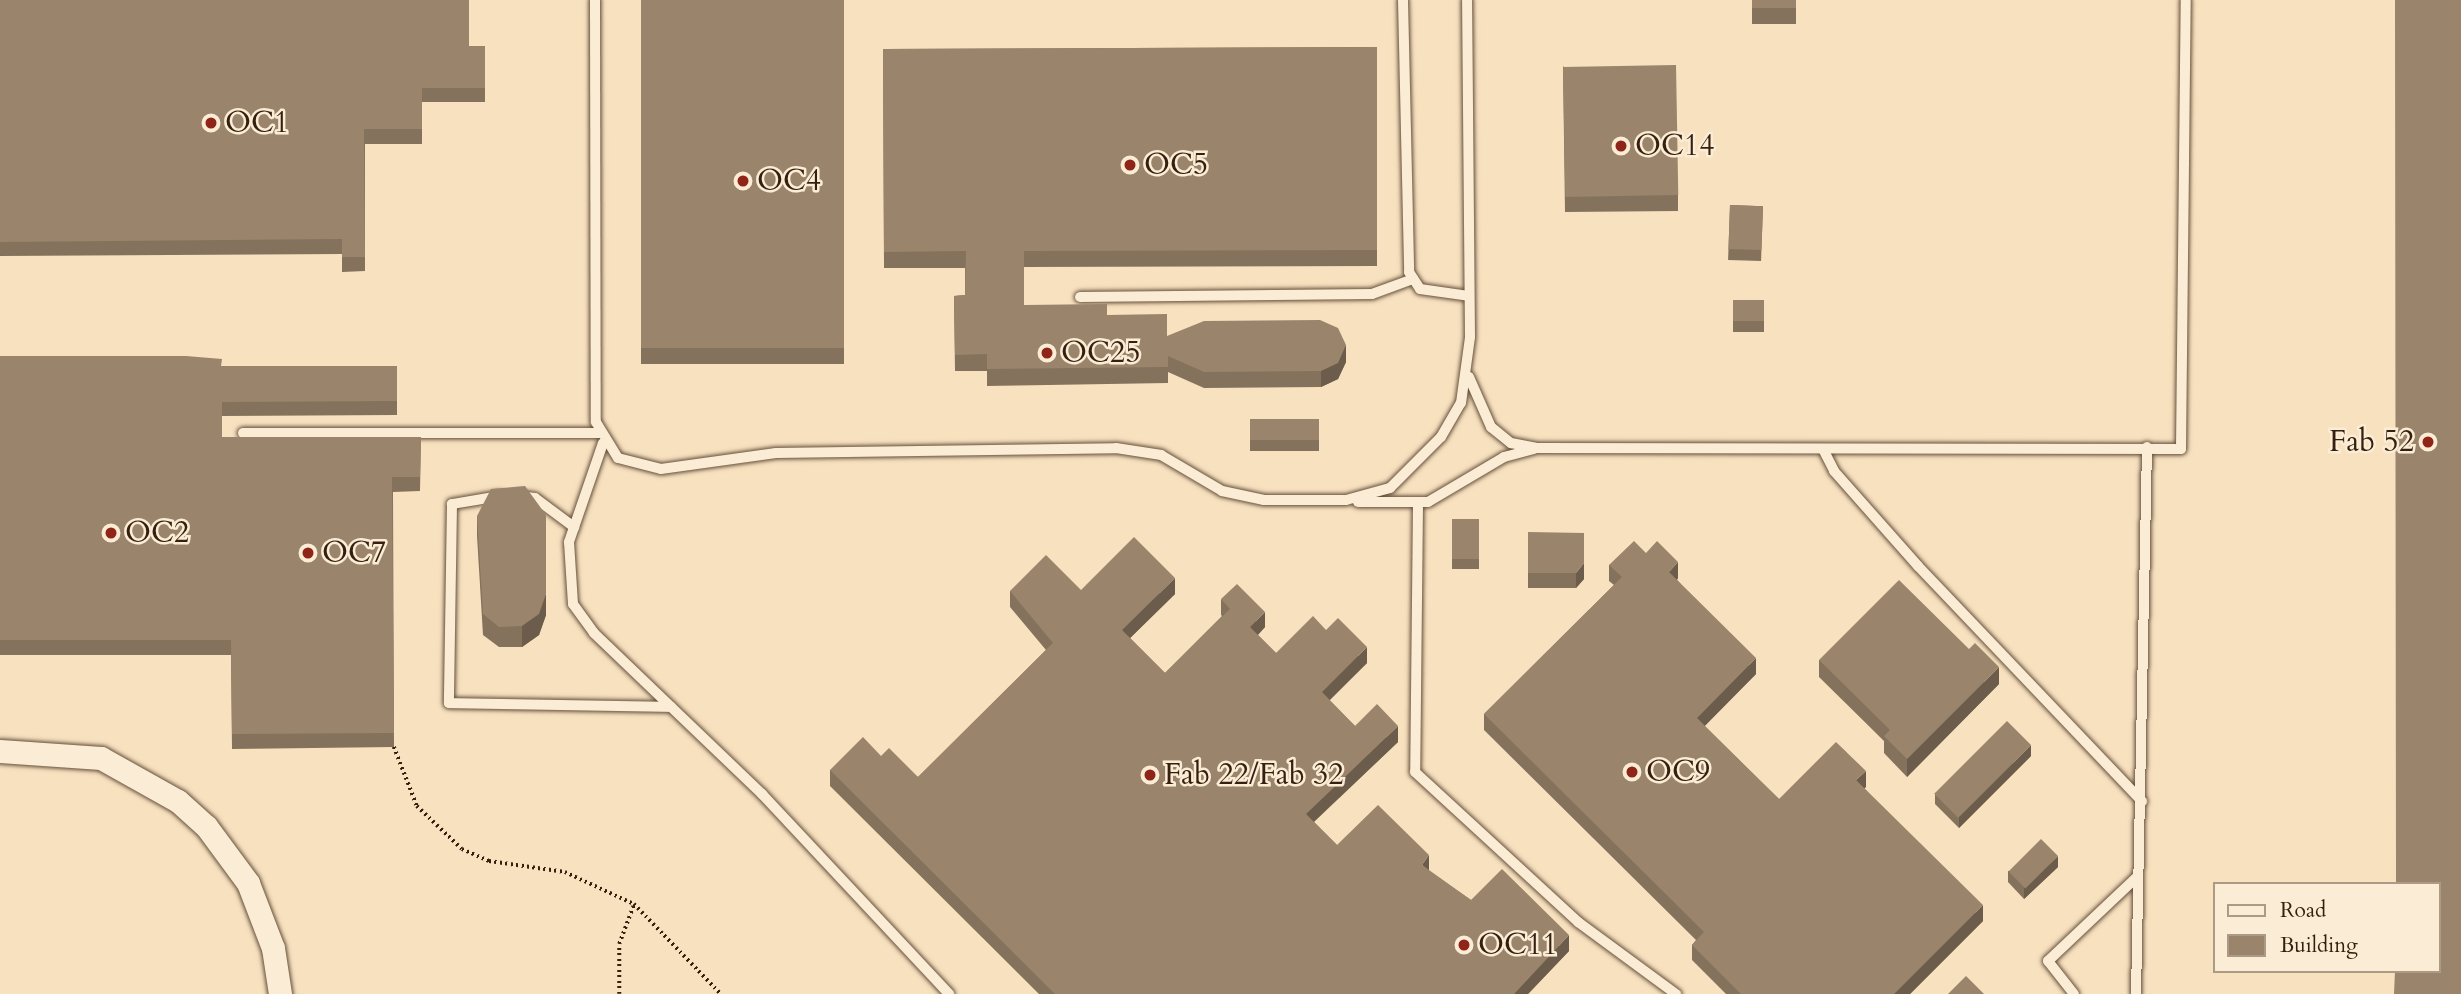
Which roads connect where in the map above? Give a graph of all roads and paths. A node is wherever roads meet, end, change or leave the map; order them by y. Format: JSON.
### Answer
{"nodes":[{"id":1,"x":596,"y":0,"type":"edge"},
{"id":2,"x":1403,"y":0,"type":"edge"},
{"id":3,"x":1466,"y":0,"type":"edge"},
{"id":4,"x":2186,"y":0,"type":"edge"},
{"id":5,"x":1413,"y":279,"type":"junction"},
{"id":6,"x":1469,"y":296,"type":"junction"},
{"id":7,"x":1080,"y":297,"type":"dead end"},
{"id":8,"x":1469,"y":377,"type":"junction"},
{"id":9,"x":243,"y":433,"type":"dead end"},
{"id":10,"x":602,"y":438,"type":"junction"},
{"id":11,"x":2147,"y":447,"type":"junction"},
{"id":12,"x":1536,"y":448,"type":"junction"},
{"id":13,"x":1823,"y":449,"type":"junction"},
{"id":14,"x":1346,"y":500,"type":"junction"},
{"id":15,"x":1418,"y":504,"type":"junction"},
{"id":16,"x":575,"y":527,"type":"junction"},
{"id":17,"x":671,"y":708,"type":"junction"},
{"id":18,"x":394,"y":747,"type":"edge"},
{"id":19,"x":0,"y":751,"type":"edge"},
{"id":20,"x":2142,"y":800,"type":"junction"},
{"id":21,"x":2138,"y":876,"type":"junction"},
{"id":22,"x":634,"y":904,"type":"junction"},
{"id":23,"x":280,"y":994,"type":"edge"},
{"id":24,"x":619,"y":994,"type":"edge"},
{"id":25,"x":721,"y":994,"type":"edge"},
{"id":26,"x":949,"y":994,"type":"edge"},
{"id":27,"x":1676,"y":994,"type":"edge"},
{"id":28,"x":2074,"y":994,"type":"edge"},
{"id":29,"x":2136,"y":994,"type":"edge"}],
"edges":[{"from":1,"to":10,"type":"lane"},
{"from":2,"to":5,"type":"lane"},
{"from":3,"to":6,"type":"lane"},
{"from":4,"to":11,"type":"lane"},
{"from":5,"to":6,"type":"lane"},
{"from":5,"to":7,"type":"lane"},
{"from":6,"to":8,"type":"lane"},
{"from":8,"to":12,"type":"lane"},
{"from":8,"to":14,"type":"lane"},
{"from":9,"to":10,"type":"lane"},
{"from":10,"to":14,"type":"lane"},
{"from":10,"to":16,"type":"lane"},
{"from":11,"to":13,"type":"lane"},
{"from":11,"to":20,"type":"lane"},
{"from":12,"to":13,"type":"lane"},
{"from":12,"to":15,"type":"lane"},
{"from":13,"to":20,"type":"lane"},
{"from":14,"to":15,"type":"lane"},
{"from":15,"to":27,"type":"lane"},
{"from":16,"to":17,"type":"lane"},
{"from":16,"to":17,"type":"lane"},
{"from":17,"to":26,"type":"lane"},
{"from":18,"to":22,"type":"path"},
{"from":19,"to":23,"type":"street"},
{"from":20,"to":21,"type":"lane"},
{"from":21,"to":28,"type":"lane"},
{"from":21,"to":29,"type":"lane"},
{"from":22,"to":24,"type":"path"},
{"from":22,"to":25,"type":"path"}]}
